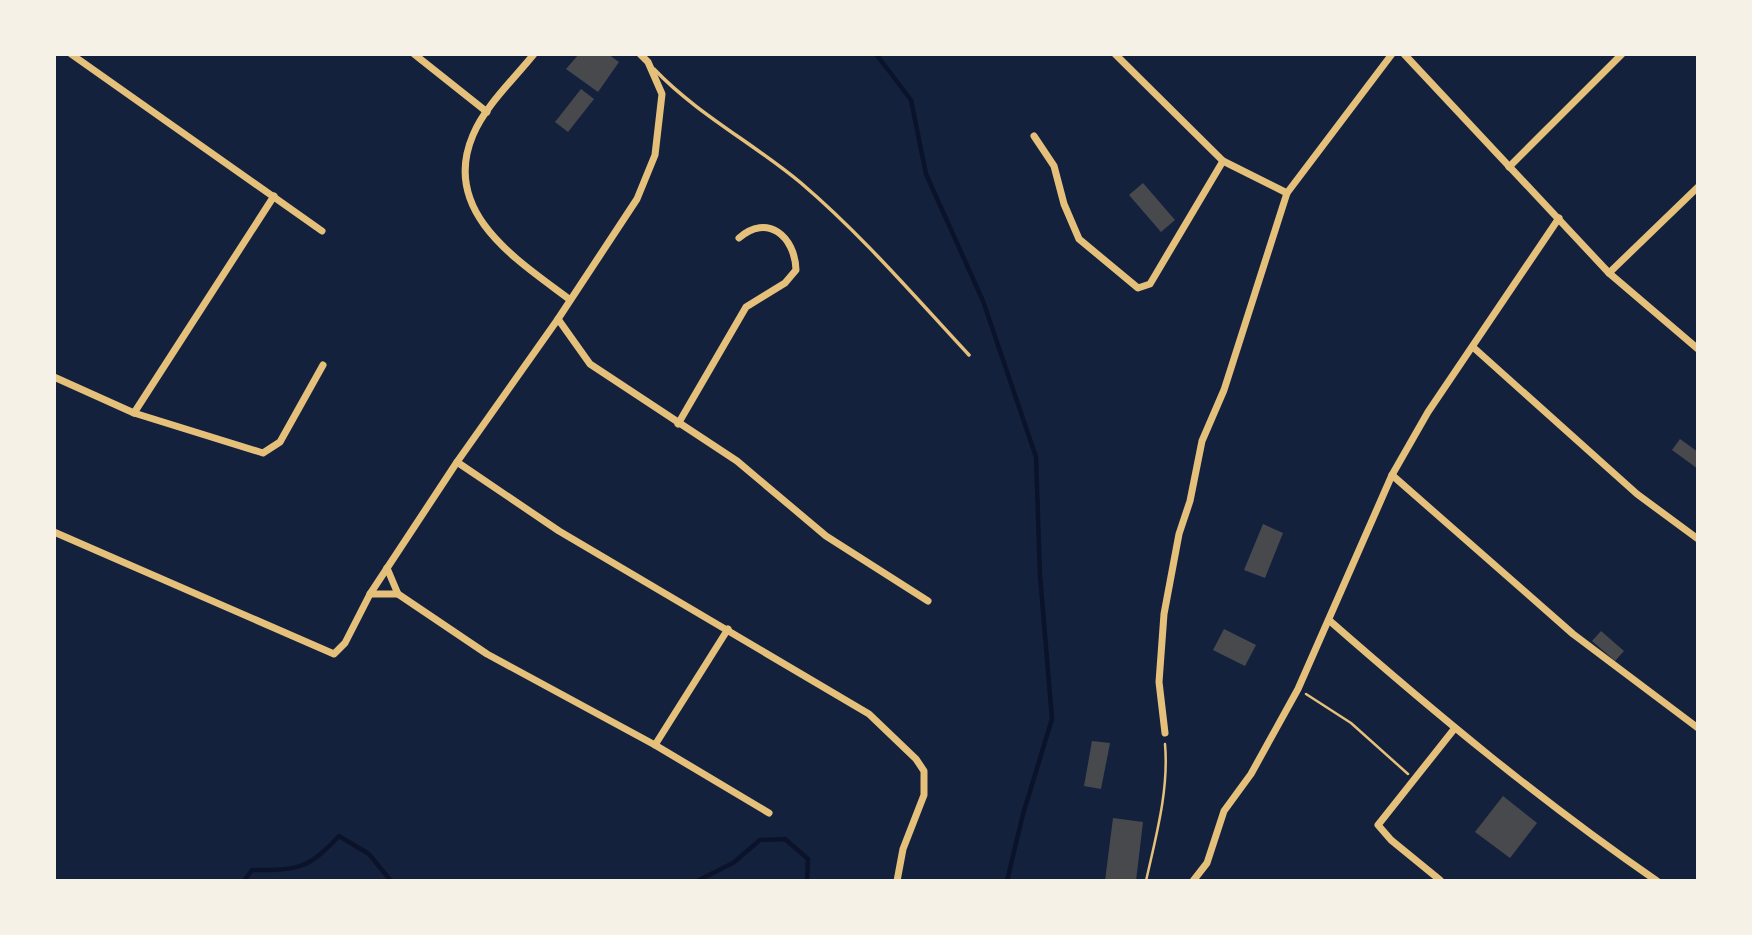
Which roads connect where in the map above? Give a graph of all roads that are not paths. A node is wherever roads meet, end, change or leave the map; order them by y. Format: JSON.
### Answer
{"nodes":[{"id":1,"x":71,"y":54,"type":"edge"},
{"id":2,"x":414,"y":54,"type":"edge"},
{"id":3,"x":534,"y":54,"type":"edge"},
{"id":4,"x":640,"y":54,"type":"edge"},
{"id":5,"x":1115,"y":54,"type":"edge"},
{"id":6,"x":1392,"y":54,"type":"edge"},
{"id":7,"x":1622,"y":54,"type":"edge"},
{"id":8,"x":1409,"y":56,"type":"edge"},
{"id":9,"x":648,"y":62,"type":"junction"},
{"id":10,"x":487,"y":112,"type":"junction"},
{"id":11,"x":1034,"y":136,"type":"dead end"},
{"id":12,"x":1223,"y":160,"type":"junction"},
{"id":13,"x":1509,"y":167,"type":"junction"},
{"id":14,"x":1698,"y":187,"type":"edge"},
{"id":15,"x":1286,"y":194,"type":"junction"},
{"id":16,"x":274,"y":196,"type":"junction"},
{"id":17,"x":1559,"y":218,"type":"junction"},
{"id":18,"x":322,"y":231,"type":"dead end"},
{"id":19,"x":739,"y":238,"type":"dead end"},
{"id":20,"x":1609,"y":273,"type":"junction"},
{"id":21,"x":569,"y":299,"type":"junction"},
{"id":22,"x":558,"y":319,"type":"junction"},
{"id":23,"x":1474,"y":348,"type":"junction"},
{"id":24,"x":1698,"y":349,"type":"edge"},
{"id":25,"x":969,"y":355,"type":"dead end"},
{"id":26,"x":323,"y":365,"type":"dead end"},
{"id":27,"x":54,"y":377,"type":"edge"},
{"id":28,"x":134,"y":413,"type":"junction"},
{"id":29,"x":678,"y":424,"type":"junction"},
{"id":30,"x":457,"y":461,"type":"junction"},
{"id":31,"x":1392,"y":475,"type":"junction"},
{"id":32,"x":54,"y":533,"type":"edge"},
{"id":33,"x":1698,"y":539,"type":"edge"},
{"id":34,"x":387,"y":568,"type":"junction"},
{"id":35,"x":370,"y":594,"type":"junction"},
{"id":36,"x":398,"y":594,"type":"junction"},
{"id":37,"x":928,"y":601,"type":"dead end"},
{"id":38,"x":1330,"y":621,"type":"junction"},
{"id":39,"x":728,"y":629,"type":"junction"},
{"id":40,"x":1455,"y":727,"type":"junction"},
{"id":41,"x":1698,"y":728,"type":"edge"},
{"id":42,"x":1165,"y":733,"type":"road end"},
{"id":43,"x":655,"y":745,"type":"junction"},
{"id":44,"x":769,"y":813,"type":"dead end"},
{"id":45,"x":1440,"y":880,"type":"edge"},
{"id":46,"x":897,"y":881,"type":"edge"},
{"id":47,"x":1193,"y":881,"type":"edge"},
{"id":48,"x":1657,"y":881,"type":"edge"}],
"edges":[{"from":1,"to":16,"type":"street"},
{"from":2,"to":10,"type":"street"},
{"from":3,"to":10,"type":"street"},
{"from":4,"to":9,"type":"street"},
{"from":5,"to":12,"type":"street"},
{"from":6,"to":15,"type":"street"},
{"from":7,"to":13,"type":"street"},
{"from":8,"to":13,"type":"street"},
{"from":9,"to":21,"type":"street"},
{"from":9,"to":25,"type":"lane"},
{"from":10,"to":21,"type":"street"},
{"from":11,"to":12,"type":"street"},
{"from":12,"to":15,"type":"street"},
{"from":13,"to":17,"type":"street"},
{"from":14,"to":20,"type":"street"},
{"from":15,"to":42,"type":"street"},
{"from":16,"to":18,"type":"street"},
{"from":16,"to":28,"type":"street"},
{"from":17,"to":20,"type":"street"},
{"from":17,"to":23,"type":"street"},
{"from":19,"to":29,"type":"street"},
{"from":20,"to":24,"type":"street"},
{"from":21,"to":22,"type":"street"},
{"from":22,"to":29,"type":"street"},
{"from":22,"to":30,"type":"street"},
{"from":23,"to":31,"type":"street"},
{"from":23,"to":33,"type":"street"},
{"from":26,"to":28,"type":"street"},
{"from":27,"to":28,"type":"street"},
{"from":29,"to":37,"type":"street"},
{"from":30,"to":34,"type":"street"},
{"from":30,"to":39,"type":"street"},
{"from":31,"to":38,"type":"street"},
{"from":31,"to":41,"type":"street"},
{"from":32,"to":35,"type":"street"},
{"from":34,"to":35,"type":"street"},
{"from":34,"to":36,"type":"street"},
{"from":35,"to":36,"type":"street"},
{"from":36,"to":43,"type":"street"},
{"from":38,"to":40,"type":"street"},
{"from":38,"to":47,"type":"street"},
{"from":39,"to":43,"type":"street"},
{"from":39,"to":46,"type":"street"},
{"from":40,"to":45,"type":"street"},
{"from":40,"to":48,"type":"street"},
{"from":43,"to":44,"type":"street"}]}
